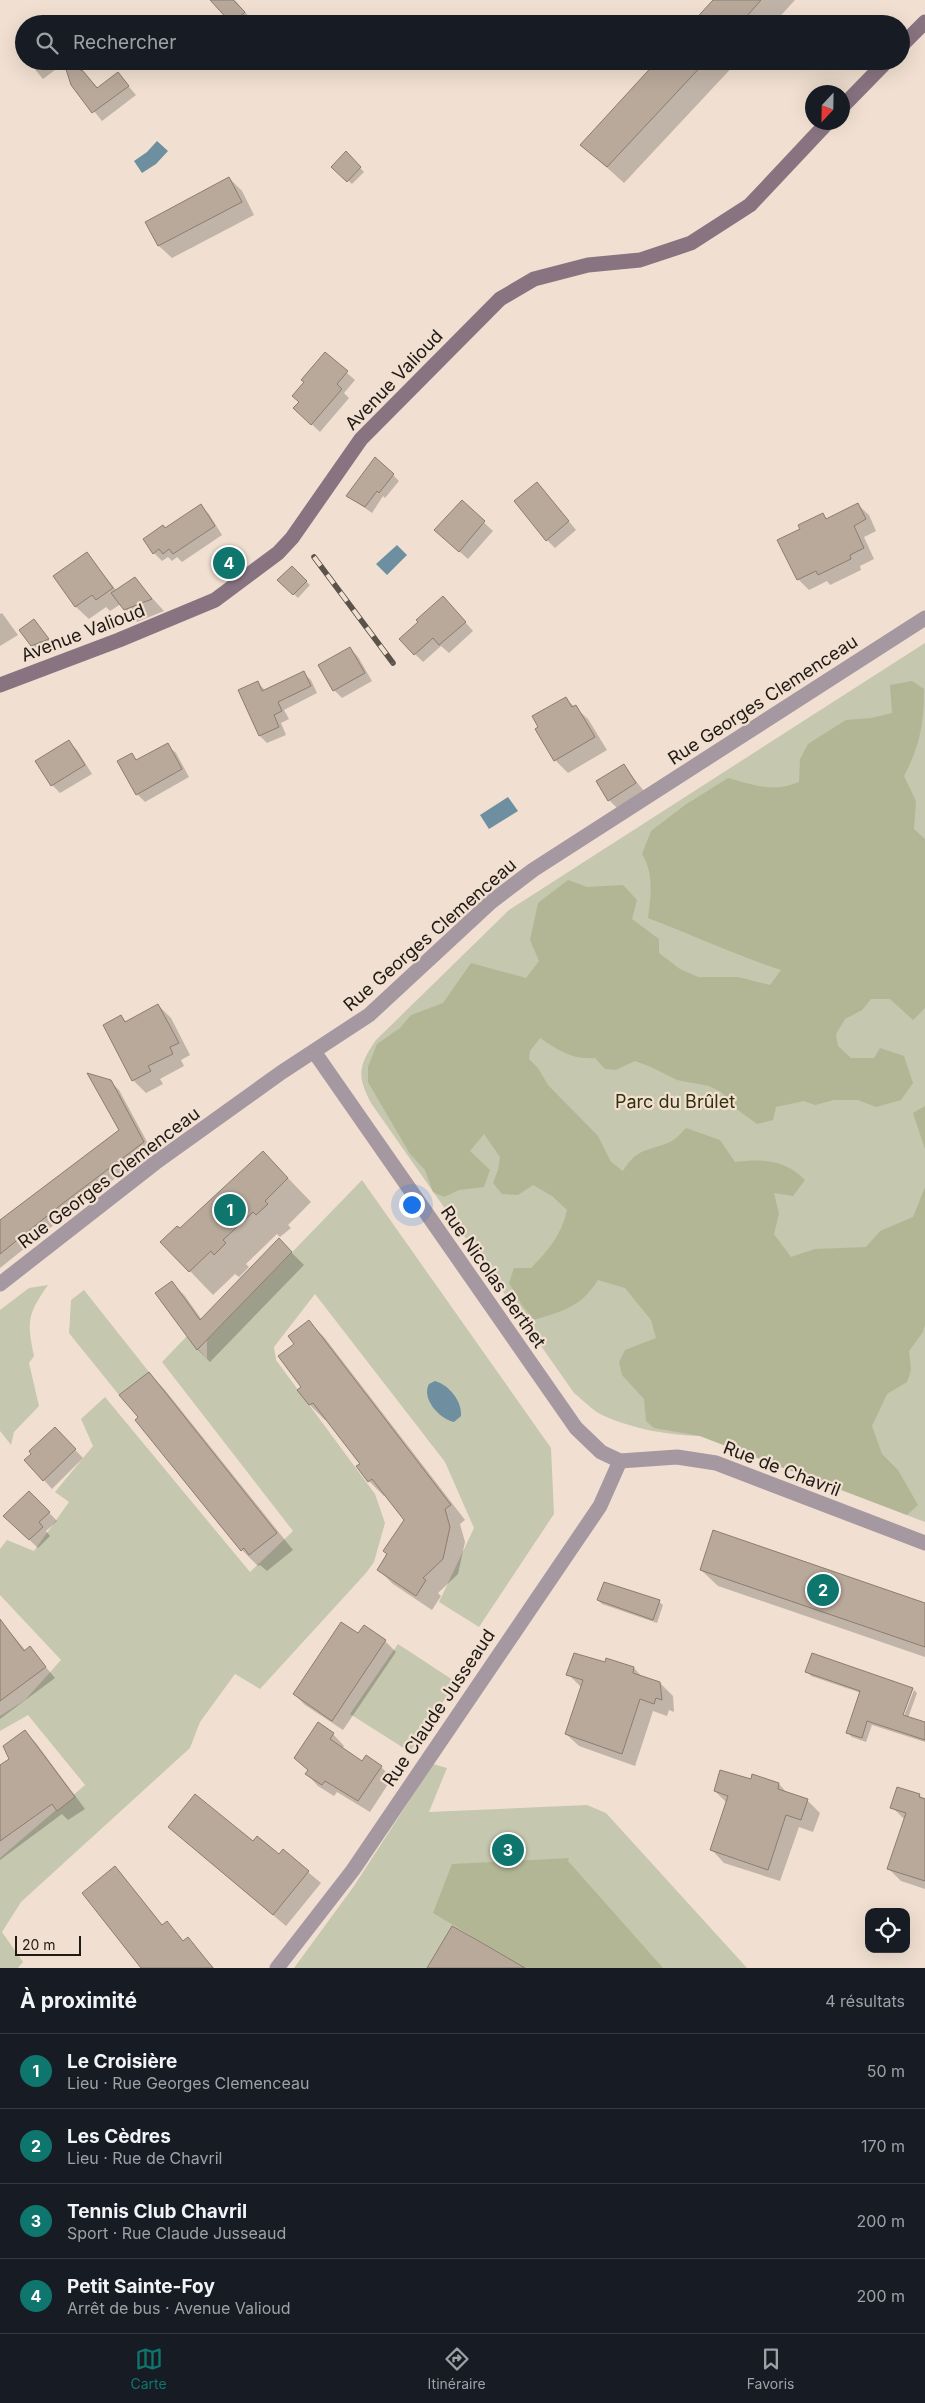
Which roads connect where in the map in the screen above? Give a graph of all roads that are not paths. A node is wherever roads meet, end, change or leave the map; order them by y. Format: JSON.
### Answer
{"nodes":[{"id":1,"x":925,"y":22,"type":"edge"},
{"id":2,"x":910,"y":37,"type":"edge"},
{"id":3,"x":877,"y":70,"type":"edge"},
{"id":4,"x":850,"y":99,"type":"edge"},
{"id":5,"x":820,"y":130,"type":"edge"},
{"id":6,"x":925,"y":618,"type":"edge"},
{"id":7,"x":0,"y":685,"type":"edge"},
{"id":8,"x":315,"y":1053,"type":"junction"},
{"id":9,"x":0,"y":1284,"type":"edge"},
{"id":10,"x":620,"y":1461,"type":"junction"},
{"id":11,"x":925,"y":1542,"type":"edge"},
{"id":12,"x":277,"y":1968,"type":"edge"}],
"edges":[{"from":1,"to":2,"type":"main road"},
{"from":3,"to":4,"type":"main road"},
{"from":5,"to":7,"type":"main road","name":"Avenue Valioud"},
{"from":6,"to":8,"type":"street","name":"Rue Georges Clemenceau"},
{"from":8,"to":9,"type":"street","name":"Rue Georges Clemenceau"},
{"from":8,"to":10,"type":"street","name":"Rue Nicolas Berthet"},
{"from":10,"to":11,"type":"street","name":"Rue de Chavril"},
{"from":10,"to":12,"type":"street","name":"Rue Claude Jusseaud"}]}
